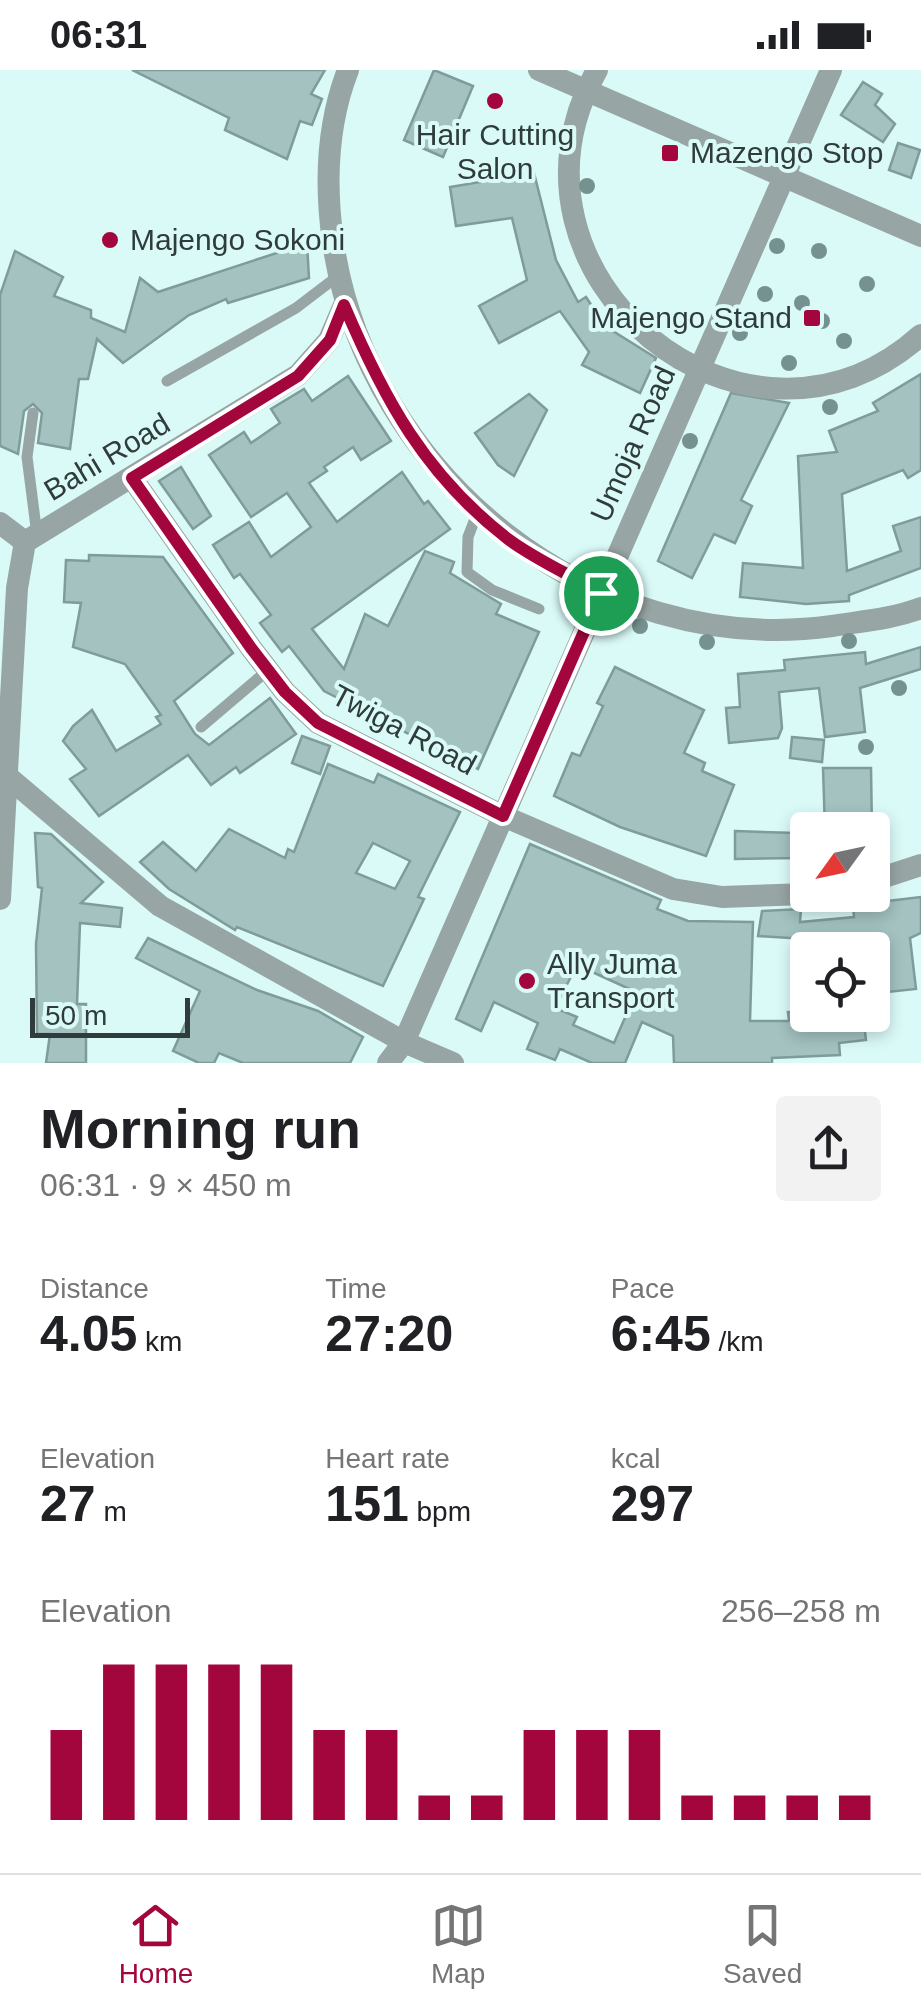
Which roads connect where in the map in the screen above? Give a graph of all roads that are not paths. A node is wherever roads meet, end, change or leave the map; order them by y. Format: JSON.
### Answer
{"nodes":[{"id":1,"x":348,"y":70,"type":"edge"},
{"id":2,"x":538,"y":70,"type":"edge"},
{"id":3,"x":831,"y":70,"type":"edge"},
{"id":4,"x":591,"y":80,"type":"edge"},
{"id":5,"x":784,"y":176,"type":"junction"},
{"id":6,"x":921,"y":236,"type":"edge"},
{"id":7,"x":338,"y":276,"type":"junction"},
{"id":8,"x":344,"y":305,"type":"junction"},
{"id":9,"x":921,"y":335,"type":"edge"},
{"id":10,"x":698,"y":371,"type":"junction"},
{"id":11,"x":167,"y":381,"type":"dead end"},
{"id":12,"x":33,"y":413,"type":"dead end"},
{"id":13,"x":132,"y":478,"type":"junction"},
{"id":14,"x":478,"y":511,"type":"junction"},
{"id":15,"x":0,"y":523,"type":"edge"},
{"id":16,"x":31,"y":538,"type":"junction"},
{"id":17,"x":601,"y":593,"type":"junction"},
{"id":18,"x":921,"y":608,"type":"edge"},
{"id":19,"x":540,"y":609,"type":"dead end"},
{"id":20,"x":8,"y":620,"type":"edge"},
{"id":21,"x":268,"y":670,"type":"junction"},
{"id":22,"x":201,"y":727,"type":"dead end"},
{"id":23,"x":4,"y":776,"type":"edge"},
{"id":24,"x":503,"y":816,"type":"junction"},
{"id":25,"x":921,"y":866,"type":"edge"},
{"id":26,"x":890,"y":875,"type":"edge"},
{"id":27,"x":790,"y":895,"type":"edge"},
{"id":28,"x":0,"y":899,"type":"edge"},
{"id":29,"x":404,"y":1042,"type":"junction"},
{"id":30,"x":388,"y":1063,"type":"edge"},
{"id":31,"x":453,"y":1063,"type":"edge"}],
"edges":[{"from":1,"to":7,"type":"street"},
{"from":2,"to":4,"type":"street"},
{"from":3,"to":5,"type":"street","name":"Umoja Road"},
{"from":4,"to":5,"type":"street"},
{"from":4,"to":10,"type":"street"},
{"from":5,"to":6,"type":"street"},
{"from":5,"to":10,"type":"street","name":"Umoja Road"},
{"from":7,"to":8,"type":"street"},
{"from":7,"to":11,"type":"lane"},
{"from":8,"to":13,"type":"street","name":"Bahi Road"},
{"from":8,"to":14,"type":"street"},
{"from":9,"to":10,"type":"street"},
{"from":10,"to":17,"type":"street","name":"Umoja Road"},
{"from":12,"to":16,"type":"lane"},
{"from":13,"to":16,"type":"street","name":"Bahi Road"},
{"from":13,"to":21,"type":"street","name":"Twiga Road"},
{"from":14,"to":17,"type":"street"},
{"from":14,"to":19,"type":"lane"},
{"from":15,"to":16,"type":"street"},
{"from":16,"to":20,"type":"street"},
{"from":17,"to":18,"type":"street"},
{"from":17,"to":24,"type":"street","name":"Umoja Road"},
{"from":20,"to":23,"type":"street"},
{"from":21,"to":22,"type":"lane"},
{"from":21,"to":24,"type":"street","name":"Twiga Road"},
{"from":23,"to":28,"type":"street"},
{"from":23,"to":29,"type":"street"},
{"from":24,"to":27,"type":"street","name":"Twiga Road"},
{"from":24,"to":29,"type":"street","name":"Umoja Road"},
{"from":25,"to":26,"type":"street"},
{"from":29,"to":30,"type":"street","name":"Umoja Road"},
{"from":29,"to":31,"type":"street"}]}
